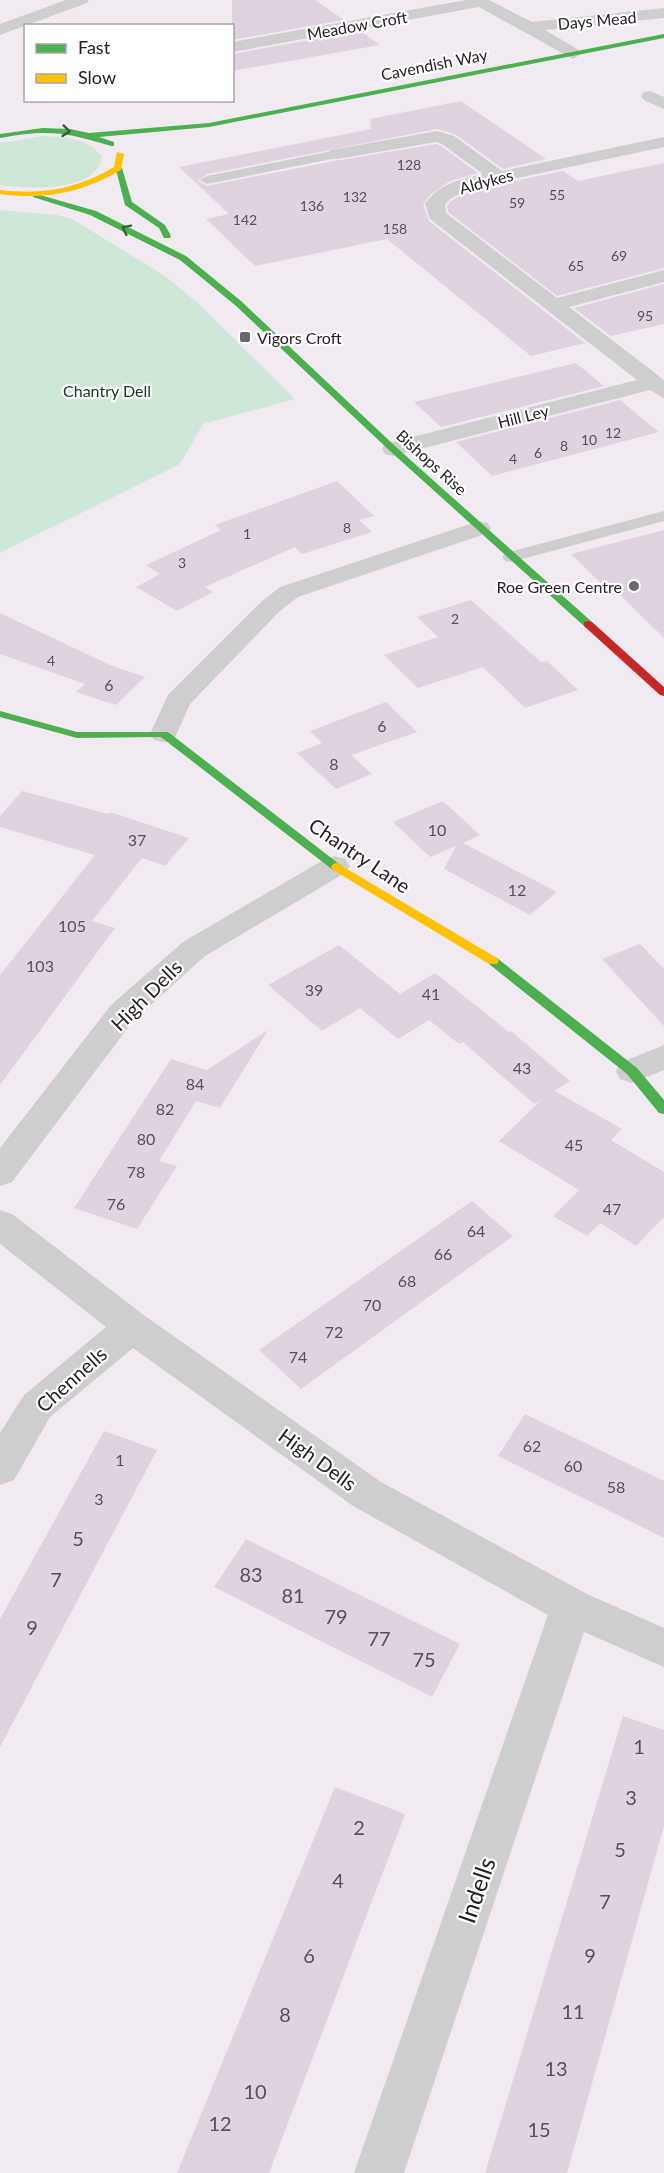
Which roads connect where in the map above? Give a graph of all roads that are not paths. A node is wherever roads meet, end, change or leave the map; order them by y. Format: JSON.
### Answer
{"nodes":[{"id":1,"x":81,"y":0,"type":"edge"},
{"id":2,"x":479,"y":1,"type":"edge"},
{"id":3,"x":664,"y":13,"type":"edge"},
{"id":4,"x":23,"y":20,"type":"junction"},
{"id":5,"x":36,"y":24,"type":"edge"},
{"id":6,"x":530,"y":27,"type":"junction"},
{"id":7,"x":0,"y":30,"type":"edge"},
{"id":8,"x":664,"y":36,"type":"edge"},
{"id":9,"x":234,"y":47,"type":"edge"},
{"id":10,"x":573,"y":54,"type":"junction"},
{"id":11,"x":0,"y":121,"type":"edge"},
{"id":12,"x":209,"y":125,"type":"junction"},
{"id":13,"x":41,"y":129,"type":"junction"},
{"id":14,"x":92,"y":135,"type":"junction"},
{"id":15,"x":0,"y":136,"type":"edge"},
{"id":16,"x":664,"y":142,"type":"edge"},
{"id":17,"x":153,"y":143,"type":"dead end"},
{"id":18,"x":337,"y":154,"type":"joint"},
{"id":19,"x":123,"y":158,"type":"junction"},
{"id":20,"x":497,"y":176,"type":"junction"},
{"id":21,"x":207,"y":180,"type":"dead end"},
{"id":22,"x":2,"y":193,"type":"edge"},
{"id":23,"x":36,"y":195,"type":"junction"},
{"id":24,"x":178,"y":255,"type":"junction"},
{"id":25,"x":663,"y":276,"type":"edge"},
{"id":26,"x":555,"y":305,"type":"junction"},
{"id":27,"x":659,"y":387,"type":"edge"},
{"id":28,"x":393,"y":449,"type":"junction"},
{"id":29,"x":664,"y":516,"type":"edge"},
{"id":30,"x":479,"y":528,"type":"junction"},
{"id":31,"x":511,"y":557,"type":"junction"},
{"id":32,"x":664,"y":693,"type":"edge"},
{"id":33,"x":0,"y":714,"type":"edge"},
{"id":34,"x":164,"y":734,"type":"junction"},
{"id":35,"x":334,"y":866,"type":"junction"},
{"id":36,"x":664,"y":1057,"type":"edge"},
{"id":37,"x":632,"y":1071,"type":"junction"},
{"id":38,"x":664,"y":1109,"type":"edge"},
{"id":39,"x":0,"y":1173,"type":"edge"},
{"id":40,"x":0,"y":1224,"type":"edge"},
{"id":41,"x":132,"y":1327,"type":"junction"},
{"id":42,"x":0,"y":1468,"type":"edge"},
{"id":43,"x":572,"y":1607,"type":"junction"},
{"id":44,"x":664,"y":1648,"type":"edge"},
{"id":45,"x":379,"y":2173,"type":"edge"}],
"edges":[{"from":1,"to":4,"type":"street"},
{"from":2,"to":6,"type":"street"},
{"from":2,"to":9,"type":"street","name":"Meadow Croft"},
{"from":3,"to":6,"type":"street","name":"Days Mead"},
{"from":4,"to":5,"type":"street"},
{"from":4,"to":7,"type":"street"},
{"from":6,"to":10,"type":"street"},
{"from":8,"to":10,"type":"street","name":"Cavendish Way"},
{"from":10,"to":12,"type":"street","name":"Cavendish Way"},
{"from":11,"to":13,"type":"street","name":"Cavendish Way"},
{"from":12,"to":14,"type":"street","name":"Cavendish Way"},
{"from":12,"to":17,"type":"street","name":"Cavendish Way"},
{"from":13,"to":14,"type":"street","name":"Cavendish Way","one_way":true},
{"from":13,"to":15,"type":"street","name":"Cavendish Way"},
{"from":14,"to":19,"type":"street","name":"Cavendish Way"},
{"from":16,"to":20,"type":"street","name":"Aldykes"},
{"from":18,"to":20,"type":"street"},
{"from":18,"to":21,"type":"lane"},
{"from":19,"to":23,"type":"street"},
{"from":19,"to":24,"type":"street","name":"Bishops Rise"},
{"from":20,"to":26,"type":"street","name":"Aldykes"},
{"from":22,"to":23,"type":"street"},
{"from":24,"to":23,"type":"street","name":"Bishops Rise","one_way":true},
{"from":24,"to":28,"type":"street","name":"Bishops Rise"},
{"from":25,"to":26,"type":"street"},
{"from":26,"to":27,"type":"street","name":"Aldykes"},
{"from":27,"to":28,"type":"street","name":"Hill Ley"},
{"from":28,"to":30,"type":"street","name":"Bishops Rise"},
{"from":29,"to":31,"type":"lane"},
{"from":30,"to":31,"type":"street","name":"Bishops Rise"},
{"from":30,"to":34,"type":"street"},
{"from":31,"to":32,"type":"street","name":"Bishops Rise"},
{"from":33,"to":34,"type":"street"},
{"from":34,"to":35,"type":"street","name":"Chantry Lane"},
{"from":35,"to":37,"type":"street","name":"Chantry Lane"},
{"from":35,"to":39,"type":"street","name":"High Dells"},
{"from":36,"to":37,"type":"street"},
{"from":37,"to":38,"type":"street","name":"Chantry Lane"},
{"from":40,"to":41,"type":"street","name":"High Dells"},
{"from":41,"to":42,"type":"street","name":"Chennells"},
{"from":41,"to":43,"type":"street","name":"High Dells"},
{"from":43,"to":44,"type":"street","name":"High Dells"},
{"from":43,"to":45,"type":"street","name":"Indells"}]}
